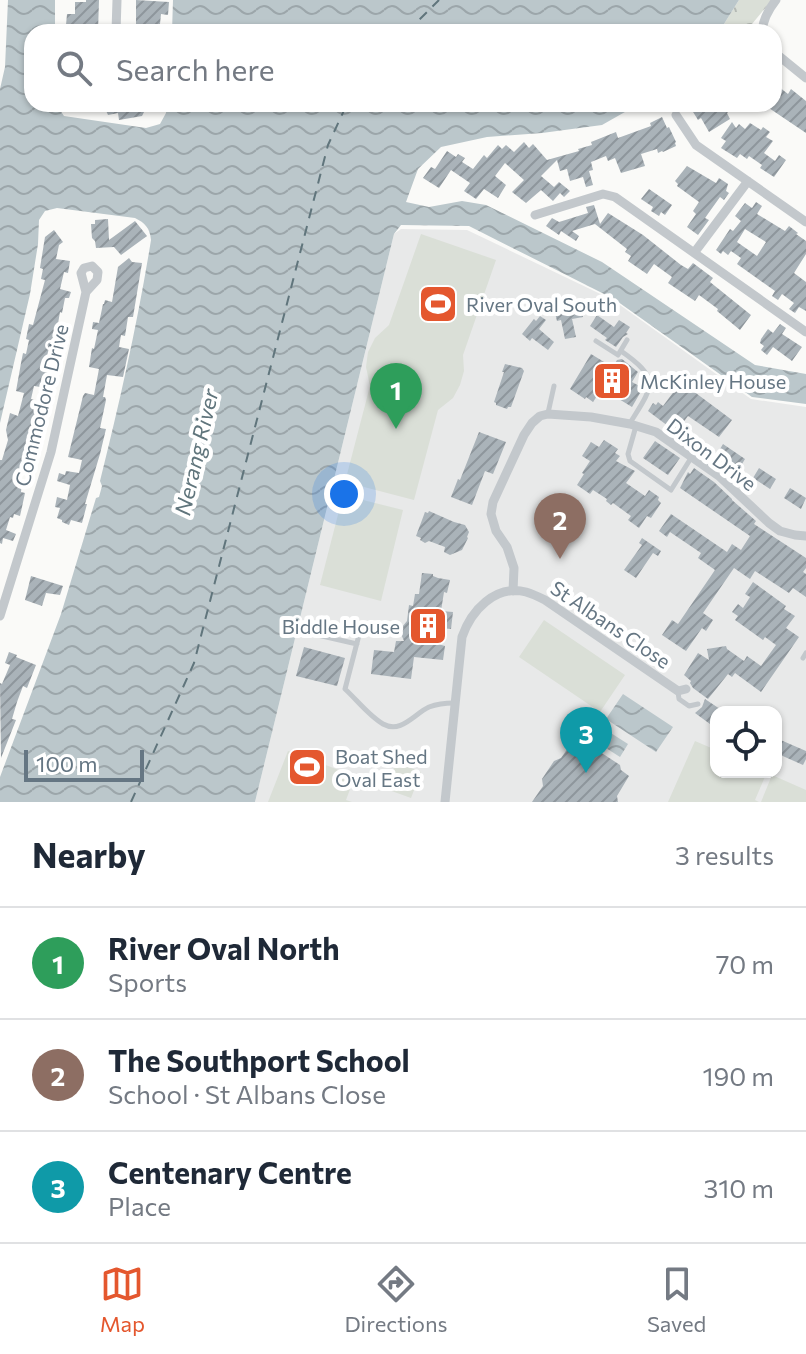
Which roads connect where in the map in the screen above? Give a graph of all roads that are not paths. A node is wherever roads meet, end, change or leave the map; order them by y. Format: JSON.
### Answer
{"nodes":[{"id":1,"x":117,"y":0,"type":"edge"},
{"id":2,"x":776,"y":0,"type":"edge"},
{"id":3,"x":116,"y":24,"type":"edge"},
{"id":4,"x":762,"y":24,"type":"edge"},
{"id":5,"x":782,"y":58,"type":"edge"},
{"id":6,"x":806,"y":78,"type":"edge"},
{"id":7,"x":676,"y":115,"type":"dead end"},
{"id":8,"x":748,"y":181,"type":"junction"},
{"id":9,"x":535,"y":215,"type":"dead end"},
{"id":10,"x":806,"y":222,"type":"edge"},
{"id":11,"x":694,"y":253,"type":"junction"},
{"id":12,"x":86,"y":292,"type":"dead end"},
{"id":13,"x":806,"y":332,"type":"edge"},
{"id":14,"x":627,"y":340,"type":"dead end"},
{"id":15,"x":596,"y":341,"type":"dead end"},
{"id":16,"x":621,"y":351,"type":"junction"},
{"id":17,"x":554,"y":386,"type":"dead end"},
{"id":18,"x":548,"y":414,"type":"junction"},
{"id":19,"x":633,"y":425,"type":"junction"},
{"id":20,"x":691,"y":457,"type":"junction"},
{"id":21,"x":806,"y":536,"type":"edge"},
{"id":22,"x":513,"y":591,"type":"junction"},
{"id":23,"x":0,"y":616,"type":"edge"},
{"id":24,"x":309,"y":633,"type":"dead end"},
{"id":25,"x":359,"y":635,"type":"dead end"},
{"id":26,"x":357,"y":644,"type":"junction"},
{"id":27,"x":682,"y":690,"type":"joint"},
{"id":28,"x":454,"y":703,"type":"junction"},
{"id":29,"x":698,"y":704,"type":"dead end"},
{"id":30,"x":445,"y":802,"type":"edge"}],
"edges":[{"from":1,"to":3,"type":"street"},
{"from":2,"to":4,"type":"street"},
{"from":5,"to":6,"type":"street"},
{"from":7,"to":8,"type":"street"},
{"from":8,"to":10,"type":"street"},
{"from":8,"to":11,"type":"street"},
{"from":9,"to":11,"type":"street"},
{"from":11,"to":13,"type":"street"},
{"from":12,"to":23,"type":"street","name":"Commodore Drive"},
{"from":14,"to":16,"type":"lane"},
{"from":15,"to":16,"type":"lane"},
{"from":16,"to":19,"type":"lane"},
{"from":17,"to":18,"type":"lane"},
{"from":18,"to":19,"type":"street","name":"Dixon Drive"},
{"from":18,"to":22,"type":"street"},
{"from":19,"to":20,"type":"street","name":"Dixon Drive"},
{"from":19,"to":20,"type":"lane"},
{"from":20,"to":21,"type":"street","name":"Dixon Drive"},
{"from":22,"to":27,"type":"street","name":"St Albans Close"},
{"from":22,"to":28,"type":"street"},
{"from":24,"to":26,"type":"lane"},
{"from":25,"to":26,"type":"lane"},
{"from":26,"to":28,"type":"lane"},
{"from":27,"to":29,"type":"lane"},
{"from":28,"to":30,"type":"street"}]}
